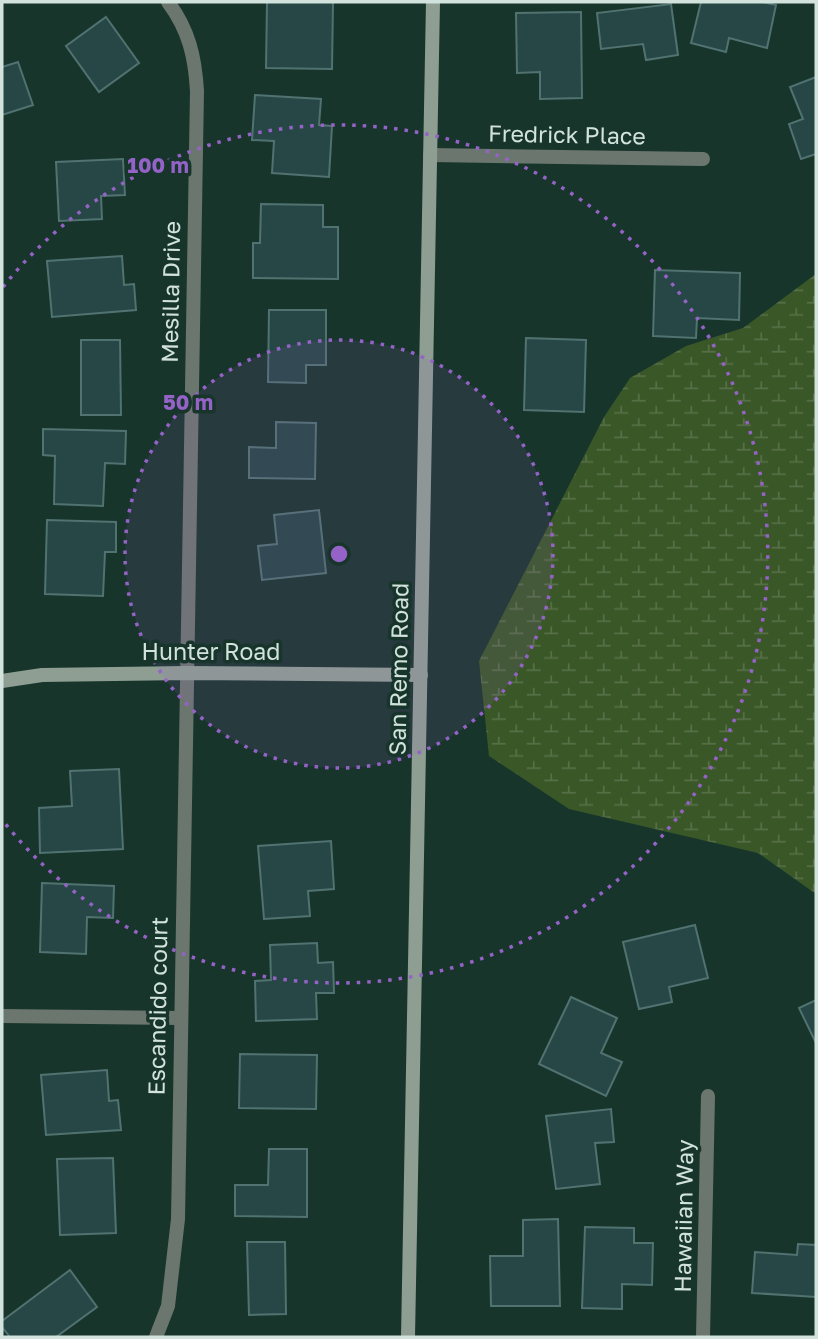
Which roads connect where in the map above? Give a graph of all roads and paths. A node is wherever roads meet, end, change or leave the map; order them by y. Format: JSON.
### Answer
{"nodes":[{"id":1,"x":168,"y":2,"type":"edge"},
{"id":2,"x":433,"y":2,"type":"edge"},
{"id":3,"x":430,"y":155,"type":"junction"},
{"id":4,"x":703,"y":159,"type":"dead end"},
{"id":5,"x":186,"y":673,"type":"junction"},
{"id":6,"x":421,"y":675,"type":"junction"},
{"id":7,"x":2,"y":681,"type":"edge"},
{"id":8,"x":2,"y":1016,"type":"edge"},
{"id":9,"x":179,"y":1018,"type":"junction"},
{"id":10,"x":708,"y":1096,"type":"dead end"},
{"id":11,"x":156,"y":1337,"type":"edge"},
{"id":12,"x":408,"y":1337,"type":"edge"},
{"id":13,"x":703,"y":1337,"type":"edge"}],
"edges":[{"from":1,"to":5,"type":"street","name":"Mesilla Drive"},
{"from":2,"to":3,"type":"street","name":"San Remo Road"},
{"from":3,"to":4,"type":"street","name":"Fredrick Place"},
{"from":3,"to":6,"type":"street","name":"San Remo Road"},
{"from":5,"to":6,"type":"street","name":"Hunter Road"},
{"from":5,"to":7,"type":"street","name":"Hunter Road"},
{"from":5,"to":9,"type":"street","name":"Escandido court"},
{"from":6,"to":12,"type":"street","name":"San Remo Road"},
{"from":8,"to":9,"type":"street"},
{"from":9,"to":11,"type":"street","name":"Escandido court"},
{"from":10,"to":13,"type":"street","name":"Hawaiian Way"}]}
